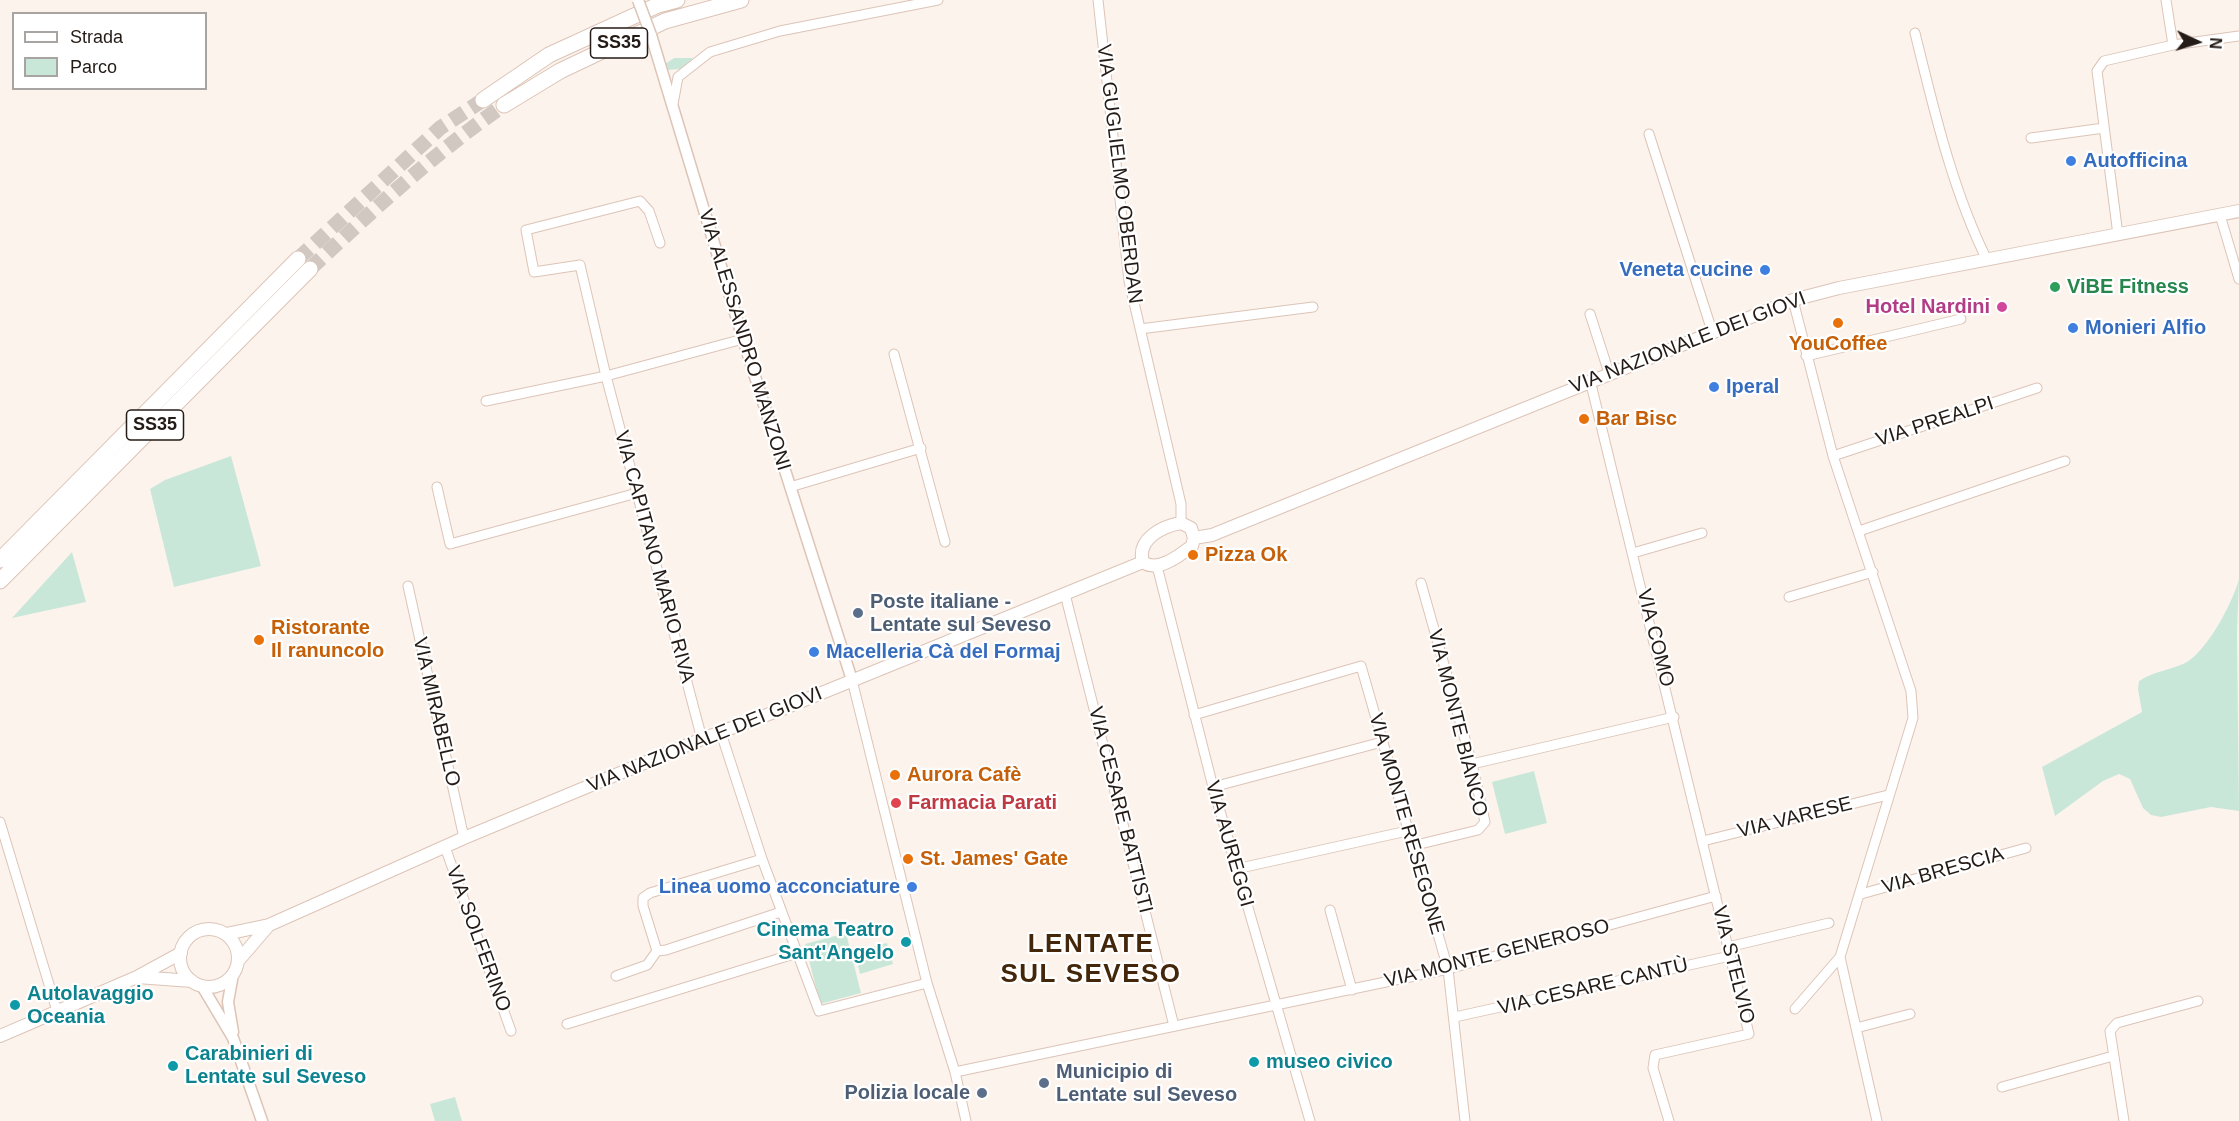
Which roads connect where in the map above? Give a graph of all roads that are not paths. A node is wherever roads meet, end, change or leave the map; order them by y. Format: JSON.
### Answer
{"nodes":[{"id":1,"x":638,"y":0,"type":"edge"},
{"id":2,"x":677,"y":0,"type":"edge"},
{"id":3,"x":741,"y":0,"type":"edge"},
{"id":4,"x":938,"y":0,"type":"edge"},
{"id":5,"x":1098,"y":0,"type":"edge"},
{"id":6,"x":2166,"y":0,"type":"edge"},
{"id":7,"x":1915,"y":33,"type":"dead end"},
{"id":8,"x":2239,"y":36,"type":"edge"},
{"id":9,"x":2173,"y":45,"type":"junction"},
{"id":10,"x":483,"y":100,"type":"tunnel mouth"},
{"id":11,"x":504,"y":105,"type":"tunnel mouth"},
{"id":12,"x":673,"y":112,"type":"junction"},
{"id":13,"x":2104,"y":128,"type":"junction"},
{"id":14,"x":1649,"y":134,"type":"dead end"},
{"id":15,"x":2031,"y":138,"type":"dead end"},
{"id":16,"x":2239,"y":211,"type":"edge"},
{"id":17,"x":2220,"y":215,"type":"junction"},
{"id":18,"x":2118,"y":235,"type":"junction"},
{"id":19,"x":660,"y":243,"type":"dead end"},
{"id":20,"x":298,"y":259,"type":"tunnel mouth"},
{"id":21,"x":1987,"y":260,"type":"junction"},
{"id":22,"x":310,"y":269,"type":"tunnel mouth"},
{"id":23,"x":2239,"y":279,"type":"edge"},
{"id":24,"x":1792,"y":300,"type":"junction"},
{"id":25,"x":1313,"y":307,"type":"dead end"},
{"id":26,"x":1590,"y":314,"type":"dead end"},
{"id":27,"x":1961,"y":319,"type":"dead end"},
{"id":28,"x":1140,"y":329,"type":"junction"},
{"id":29,"x":1712,"y":331,"type":"junction"},
{"id":30,"x":743,"y":339,"type":"junction"},
{"id":31,"x":894,"y":354,"type":"dead end"},
{"id":32,"x":1806,"y":356,"type":"junction"},
{"id":33,"x":1609,"y":373,"type":"junction"},
{"id":34,"x":606,"y":376,"type":"junction"},
{"id":35,"x":1590,"y":380,"type":"junction"},
{"id":36,"x":2037,"y":388,"type":"dead end"},
{"id":37,"x":486,"y":401,"type":"dead end"},
{"id":38,"x":921,"y":448,"type":"junction"},
{"id":39,"x":1833,"y":456,"type":"junction"},
{"id":40,"x":2065,"y":460,"type":"dead end"},
{"id":41,"x":437,"y":487,"type":"dead end"},
{"id":42,"x":790,"y":487,"type":"junction"},
{"id":43,"x":637,"y":493,"type":"junction"},
{"id":44,"x":1181,"y":524,"type":"junction"},
{"id":45,"x":1859,"y":531,"type":"junction"},
{"id":46,"x":1702,"y":533,"type":"dead end"},
{"id":47,"x":1194,"y":538,"type":"junction"},
{"id":48,"x":945,"y":542,"type":"dead end"},
{"id":49,"x":1633,"y":552,"type":"junction"},
{"id":50,"x":0,"y":560,"type":"edge"},
{"id":51,"x":1143,"y":562,"type":"junction"},
{"id":52,"x":1157,"y":566,"type":"junction"},
{"id":53,"x":1873,"y":572,"type":"junction"},
{"id":54,"x":0,"y":580,"type":"edge"},
{"id":55,"x":1421,"y":584,"type":"dead end"},
{"id":56,"x":408,"y":586,"type":"dead end"},
{"id":57,"x":1065,"y":594,"type":"junction"},
{"id":58,"x":1789,"y":597,"type":"dead end"},
{"id":59,"x":852,"y":681,"type":"junction"},
{"id":60,"x":1194,"y":715,"type":"junction"},
{"id":61,"x":1674,"y":717,"type":"junction"},
{"id":62,"x":721,"y":733,"type":"junction"},
{"id":63,"x":702,"y":739,"type":"junction"},
{"id":64,"x":1382,"y":742,"type":"junction"},
{"id":65,"x":1472,"y":764,"type":"junction"},
{"id":66,"x":1213,"y":787,"type":"junction"},
{"id":67,"x":1888,"y":795,"type":"junction"},
{"id":68,"x":0,"y":822,"type":"edge"},
{"id":69,"x":1407,"y":831,"type":"junction"},
{"id":70,"x":464,"y":838,"type":"junction"},
{"id":71,"x":1703,"y":841,"type":"junction"},
{"id":72,"x":1412,"y":846,"type":"junction"},
{"id":73,"x":445,"y":847,"type":"junction"},
{"id":74,"x":2025,"y":848,"type":"dead end"},
{"id":75,"x":762,"y":859,"type":"junction"},
{"id":76,"x":1236,"y":869,"type":"junction"},
{"id":77,"x":1861,"y":894,"type":"junction"},
{"id":78,"x":1716,"y":896,"type":"junction"},
{"id":79,"x":1330,"y":910,"type":"dead end"},
{"id":80,"x":781,"y":912,"type":"junction"},
{"id":81,"x":1829,"y":923,"type":"dead end"},
{"id":82,"x":269,"y":925,"type":"junction"},
{"id":83,"x":226,"y":934,"type":"junction"},
{"id":84,"x":657,"y":951,"type":"junction"},
{"id":85,"x":1729,"y":952,"type":"junction"},
{"id":86,"x":181,"y":953,"type":"junction"},
{"id":87,"x":797,"y":953,"type":"junction"},
{"id":88,"x":1840,"y":957,"type":"junction"},
{"id":89,"x":238,"y":961,"type":"junction"},
{"id":90,"x":1448,"y":969,"type":"junction"},
{"id":91,"x":233,"y":974,"type":"junction"},
{"id":92,"x":616,"y":976,"type":"dead end"},
{"id":93,"x":137,"y":977,"type":"junction"},
{"id":94,"x":197,"y":983,"type":"junction"},
{"id":95,"x":927,"y":983,"type":"junction"},
{"id":96,"x":1352,"y":990,"type":"junction"},
{"id":97,"x":2198,"y":1000,"type":"dead end"},
{"id":98,"x":1276,"y":1006,"type":"junction"},
{"id":99,"x":1795,"y":1009,"type":"dead end"},
{"id":100,"x":57,"y":1011,"type":"junction"},
{"id":101,"x":1910,"y":1014,"type":"dead end"},
{"id":102,"x":1455,"y":1017,"type":"junction"},
{"id":103,"x":567,"y":1024,"type":"dead end"},
{"id":104,"x":1174,"y":1026,"type":"junction"},
{"id":105,"x":1856,"y":1028,"type":"junction"},
{"id":106,"x":511,"y":1031,"type":"dead end"},
{"id":107,"x":0,"y":1036,"type":"edge"},
{"id":108,"x":233,"y":1038,"type":"junction"},
{"id":109,"x":2113,"y":1056,"type":"junction"},
{"id":110,"x":955,"y":1072,"type":"junction"},
{"id":111,"x":2002,"y":1088,"type":"dead end"},
{"id":112,"x":262,"y":1121,"type":"edge"},
{"id":113,"x":966,"y":1121,"type":"edge"},
{"id":114,"x":1310,"y":1121,"type":"edge"},
{"id":115,"x":1465,"y":1121,"type":"edge"},
{"id":116,"x":1669,"y":1121,"type":"edge"},
{"id":117,"x":1877,"y":1121,"type":"edge"},
{"id":118,"x":2124,"y":1121,"type":"edge"}],
"edges":[{"from":1,"to":12,"type":"street","name":"VIA ALESSANDRO MANZONI","bridge":true},
{"from":2,"to":10,"type":"highway","number":"SS35"},
{"from":3,"to":11,"type":"highway","number":"SS35"},
{"from":4,"to":12,"type":"street"},
{"from":5,"to":28,"type":"street","name":"VIA GUGLIELMO OBERDAN"},
{"from":6,"to":9,"type":"street"},
{"from":7,"to":21,"type":"street"},
{"from":8,"to":9,"type":"street"},
{"from":9,"to":13,"type":"street"},
{"from":12,"to":30,"type":"street","name":"VIA ALESSANDRO MANZONI"},
{"from":13,"to":15,"type":"street"},
{"from":13,"to":18,"type":"street"},
{"from":14,"to":29,"type":"street"},
{"from":16,"to":17,"type":"main road","name":"VIA NAZIONALE DEI GIOVI"},
{"from":17,"to":18,"type":"main road","name":"VIA NAZIONALE DEI GIOVI"},
{"from":17,"to":23,"type":"street"},
{"from":18,"to":21,"type":"main road","name":"VIA NAZIONALE DEI GIOVI"},
{"from":19,"to":34,"type":"street","name":"VIA CAPITANO MARIO RIVA"},
{"from":20,"to":50,"type":"highway","number":"SS35"},
{"from":21,"to":24,"type":"main road","name":"VIA NAZIONALE DEI GIOVI"},
{"from":22,"to":54,"type":"highway","number":"SS35"},
{"from":24,"to":29,"type":"main road","name":"VIA NAZIONALE DEI GIOVI"},
{"from":24,"to":32,"type":"street"},
{"from":25,"to":28,"type":"street"},
{"from":26,"to":33,"type":"street"},
{"from":27,"to":32,"type":"street"},
{"from":28,"to":44,"type":"street","name":"VIA GUGLIELMO OBERDAN"},
{"from":29,"to":33,"type":"main road","name":"VIA NAZIONALE DEI GIOVI"},
{"from":30,"to":34,"type":"street"},
{"from":30,"to":42,"type":"street","name":"VIA ALESSANDRO MANZONI"},
{"from":31,"to":38,"type":"street"},
{"from":32,"to":39,"type":"street"},
{"from":33,"to":35,"type":"main road","name":"VIA NAZIONALE DEI GIOVI"},
{"from":34,"to":37,"type":"street"},
{"from":34,"to":43,"type":"street","name":"VIA CAPITANO MARIO RIVA"},
{"from":35,"to":47,"type":"main road","name":"VIA NAZIONALE DEI GIOVI"},
{"from":35,"to":49,"type":"street","name":"VIA COMO"},
{"from":36,"to":39,"type":"street","name":"VIA PREALPI"},
{"from":38,"to":42,"type":"street"},
{"from":38,"to":48,"type":"street"},
{"from":39,"to":45,"type":"street"},
{"from":40,"to":45,"type":"street"},
{"from":41,"to":43,"type":"street"},
{"from":42,"to":59,"type":"street","name":"VIA ALESSANDRO MANZONI"},
{"from":43,"to":63,"type":"street","name":"VIA CAPITANO MARIO RIVA"},
{"from":44,"to":47,"type":"main road"},
{"from":44,"to":51,"type":"main road"},
{"from":45,"to":53,"type":"street"},
{"from":46,"to":49,"type":"street"},
{"from":47,"to":52,"type":"main road","name":"VIA NAZIONALE DEI GIOVI"},
{"from":49,"to":61,"type":"street","name":"VIA COMO"},
{"from":51,"to":52,"type":"main road"},
{"from":51,"to":57,"type":"main road","name":"VIA NAZIONALE DEI GIOVI"},
{"from":52,"to":60,"type":"street","name":"VIA AUREGGI"},
{"from":53,"to":58,"type":"street"},
{"from":53,"to":67,"type":"street"},
{"from":55,"to":65,"type":"street","name":"VIA MONTE BIANCO"},
{"from":56,"to":70,"type":"street","name":"VIA MIRABELLO"},
{"from":57,"to":59,"type":"main road","name":"VIA NAZIONALE DEI GIOVI"},
{"from":57,"to":104,"type":"street","name":"VIA CESARE BATTISTI"},
{"from":59,"to":62,"type":"main road","name":"VIA NAZIONALE DEI GIOVI"},
{"from":59,"to":95,"type":"street"},
{"from":60,"to":64,"type":"street","name":"VIA MONTE RESEGONE"},
{"from":60,"to":66,"type":"street","name":"VIA AUREGGI"},
{"from":61,"to":65,"type":"street"},
{"from":61,"to":71,"type":"street","name":"VIA COMO"},
{"from":62,"to":63,"type":"main road","name":"VIA NAZIONALE DEI GIOVI"},
{"from":62,"to":75,"type":"street"},
{"from":63,"to":70,"type":"main road","name":"VIA NAZIONALE DEI GIOVI"},
{"from":64,"to":66,"type":"street"},
{"from":64,"to":69,"type":"street","name":"VIA MONTE RESEGONE"},
{"from":65,"to":72,"type":"street","name":"VIA MONTE BIANCO"},
{"from":66,"to":76,"type":"street","name":"VIA AUREGGI"},
{"from":67,"to":71,"type":"street","name":"VIA VARESE"},
{"from":67,"to":77,"type":"street"},
{"from":68,"to":100,"type":"street"},
{"from":69,"to":72,"type":"street","name":"VIA MONTE RESEGONE"},
{"from":69,"to":76,"type":"street"},
{"from":70,"to":73,"type":"main road","name":"VIA NAZIONALE DEI GIOVI"},
{"from":71,"to":78,"type":"street","name":"VIA COMO"},
{"from":72,"to":90,"type":"street","name":"VIA MONTE RESEGONE"},
{"from":73,"to":82,"type":"main road","name":"VIA NAZIONALE DEI GIOVI"},
{"from":73,"to":106,"type":"street","name":"VIA SOLFERINO"},
{"from":74,"to":77,"type":"street","name":"VIA BRESCIA"},
{"from":75,"to":80,"type":"street"},
{"from":75,"to":84,"type":"street"},
{"from":76,"to":98,"type":"street","name":"VIA AUREGGI"},
{"from":77,"to":88,"type":"street"},
{"from":78,"to":85,"type":"street","name":"VIA STELVIO"},
{"from":78,"to":90,"type":"street","name":"VIA MONTE GENEROSO"},
{"from":79,"to":96,"type":"street"},
{"from":80,"to":84,"type":"street"},
{"from":80,"to":87,"type":"street"},
{"from":81,"to":85,"type":"street","name":"VIA CESARE CANTÙ"},
{"from":82,"to":83,"type":"main road","name":"VIA NAZIONALE DEI GIOVI"},
{"from":82,"to":89,"type":"main road","name":"VIA NAZIONALE DEI GIOVI"},
{"from":83,"to":86,"type":"main road"},
{"from":83,"to":89,"type":"main road"},
{"from":84,"to":92,"type":"street"},
{"from":85,"to":102,"type":"street","name":"VIA CESARE CANTÙ"},
{"from":85,"to":116,"type":"street","name":"VIA STELVIO"},
{"from":86,"to":93,"type":"main road"},
{"from":86,"to":94,"type":"main road"},
{"from":87,"to":95,"type":"street"},
{"from":87,"to":103,"type":"street"},
{"from":88,"to":99,"type":"street"},
{"from":88,"to":105,"type":"street"},
{"from":89,"to":91,"type":"main road"},
{"from":90,"to":96,"type":"street","name":"VIA MONTE GENEROSO"},
{"from":90,"to":102,"type":"street","name":"VIA MONTE RESEGONE"},
{"from":91,"to":94,"type":"main road"},
{"from":91,"to":108,"type":"street"},
{"from":93,"to":94,"type":"main road"},
{"from":93,"to":100,"type":"main road"},
{"from":94,"to":108,"type":"street"},
{"from":95,"to":110,"type":"street"},
{"from":96,"to":98,"type":"street","name":"VIA MONTE GENEROSO"},
{"from":97,"to":109,"type":"street"},
{"from":98,"to":104,"type":"street","name":"VIA MONTE GENEROSO"},
{"from":98,"to":114,"type":"street","name":"VIA AUREGGI"},
{"from":100,"to":107,"type":"main road"},
{"from":101,"to":105,"type":"street"},
{"from":102,"to":115,"type":"street","name":"VIA MONTE RESEGONE"},
{"from":104,"to":110,"type":"street","name":"VIA MONTE GENEROSO"},
{"from":105,"to":117,"type":"street"},
{"from":108,"to":112,"type":"street"},
{"from":109,"to":111,"type":"street"},
{"from":109,"to":118,"type":"street"},
{"from":110,"to":113,"type":"street"}]}
